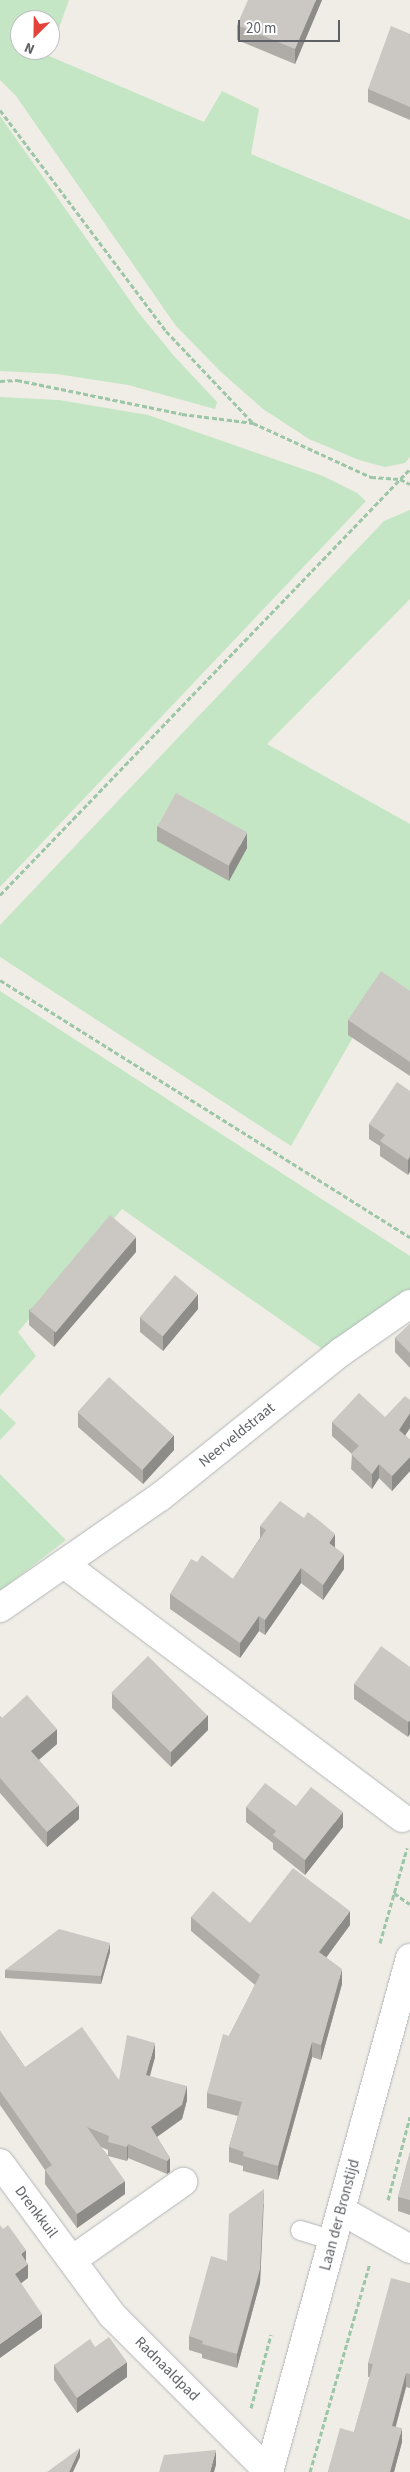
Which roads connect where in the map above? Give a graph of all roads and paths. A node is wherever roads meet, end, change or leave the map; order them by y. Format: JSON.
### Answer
{"nodes":[{"id":1,"x":0,"y":110,"type":"edge"},
{"id":2,"x":0,"y":381,"type":"edge"},
{"id":3,"x":253,"y":423,"type":"junction"},
{"id":4,"x":410,"y":469,"type":"edge"},
{"id":5,"x":400,"y":479,"type":"junction"},
{"id":6,"x":410,"y":484,"type":"edge"},
{"id":7,"x":0,"y":896,"type":"edge"},
{"id":8,"x":0,"y":980,"type":"edge"},
{"id":9,"x":410,"y":1236,"type":"edge"},
{"id":10,"x":410,"y":1304,"type":"edge"},
{"id":11,"x":64,"y":1564,"type":"junction"},
{"id":12,"x":0,"y":1608,"type":"edge"},
{"id":13,"x":402,"y":1818,"type":"dead end"},
{"id":14,"x":394,"y":1893,"type":"dead end"},
{"id":15,"x":410,"y":1904,"type":"edge"},
{"id":16,"x":410,"y":1958,"type":"edge"},
{"id":17,"x":410,"y":2117,"type":"edge"},
{"id":18,"x":0,"y":2163,"type":"edge"},
{"id":19,"x":183,"y":2182,"type":"dead end"},
{"id":20,"x":342,"y":2211,"type":"junction"},
{"id":21,"x":300,"y":2230,"type":"dead end"},
{"id":22,"x":380,"y":2230,"type":"junction"},
{"id":23,"x":333,"y":2240,"type":"junction"},
{"id":24,"x":410,"y":2249,"type":"edge"},
{"id":25,"x":72,"y":2260,"type":"junction"},
{"id":26,"x":269,"y":2472,"type":"edge"},
{"id":27,"x":310,"y":2472,"type":"edge"}],
"edges":[{"from":1,"to":3,"type":"path"},
{"from":2,"to":3,"type":"path"},
{"from":3,"to":5,"type":"path"},
{"from":4,"to":5,"type":"path"},
{"from":5,"to":6,"type":"path"},
{"from":5,"to":7,"type":"path"},
{"from":8,"to":9,"type":"path"},
{"from":10,"to":11,"type":"street","name":"Neerveldstraat"},
{"from":11,"to":12,"type":"street","name":"Neerveldstraat"},
{"from":11,"to":13,"type":"street"},
{"from":14,"to":15,"type":"path"},
{"from":16,"to":20,"type":"street","name":"Laan der Bronstijd"},
{"from":17,"to":22,"type":"path"},
{"from":18,"to":25,"type":"street","name":"Drenkkuil"},
{"from":19,"to":25,"type":"street"},
{"from":20,"to":22,"type":"street"},
{"from":20,"to":23,"type":"street","name":"Laan der Bronstijd"},
{"from":21,"to":23,"type":"lane"},
{"from":22,"to":24,"type":"street"},
{"from":22,"to":27,"type":"path"},
{"from":23,"to":26,"type":"street","name":"Laan der Bronstijd"},
{"from":25,"to":26,"type":"street","name":"Radnaaldpad"}]}
